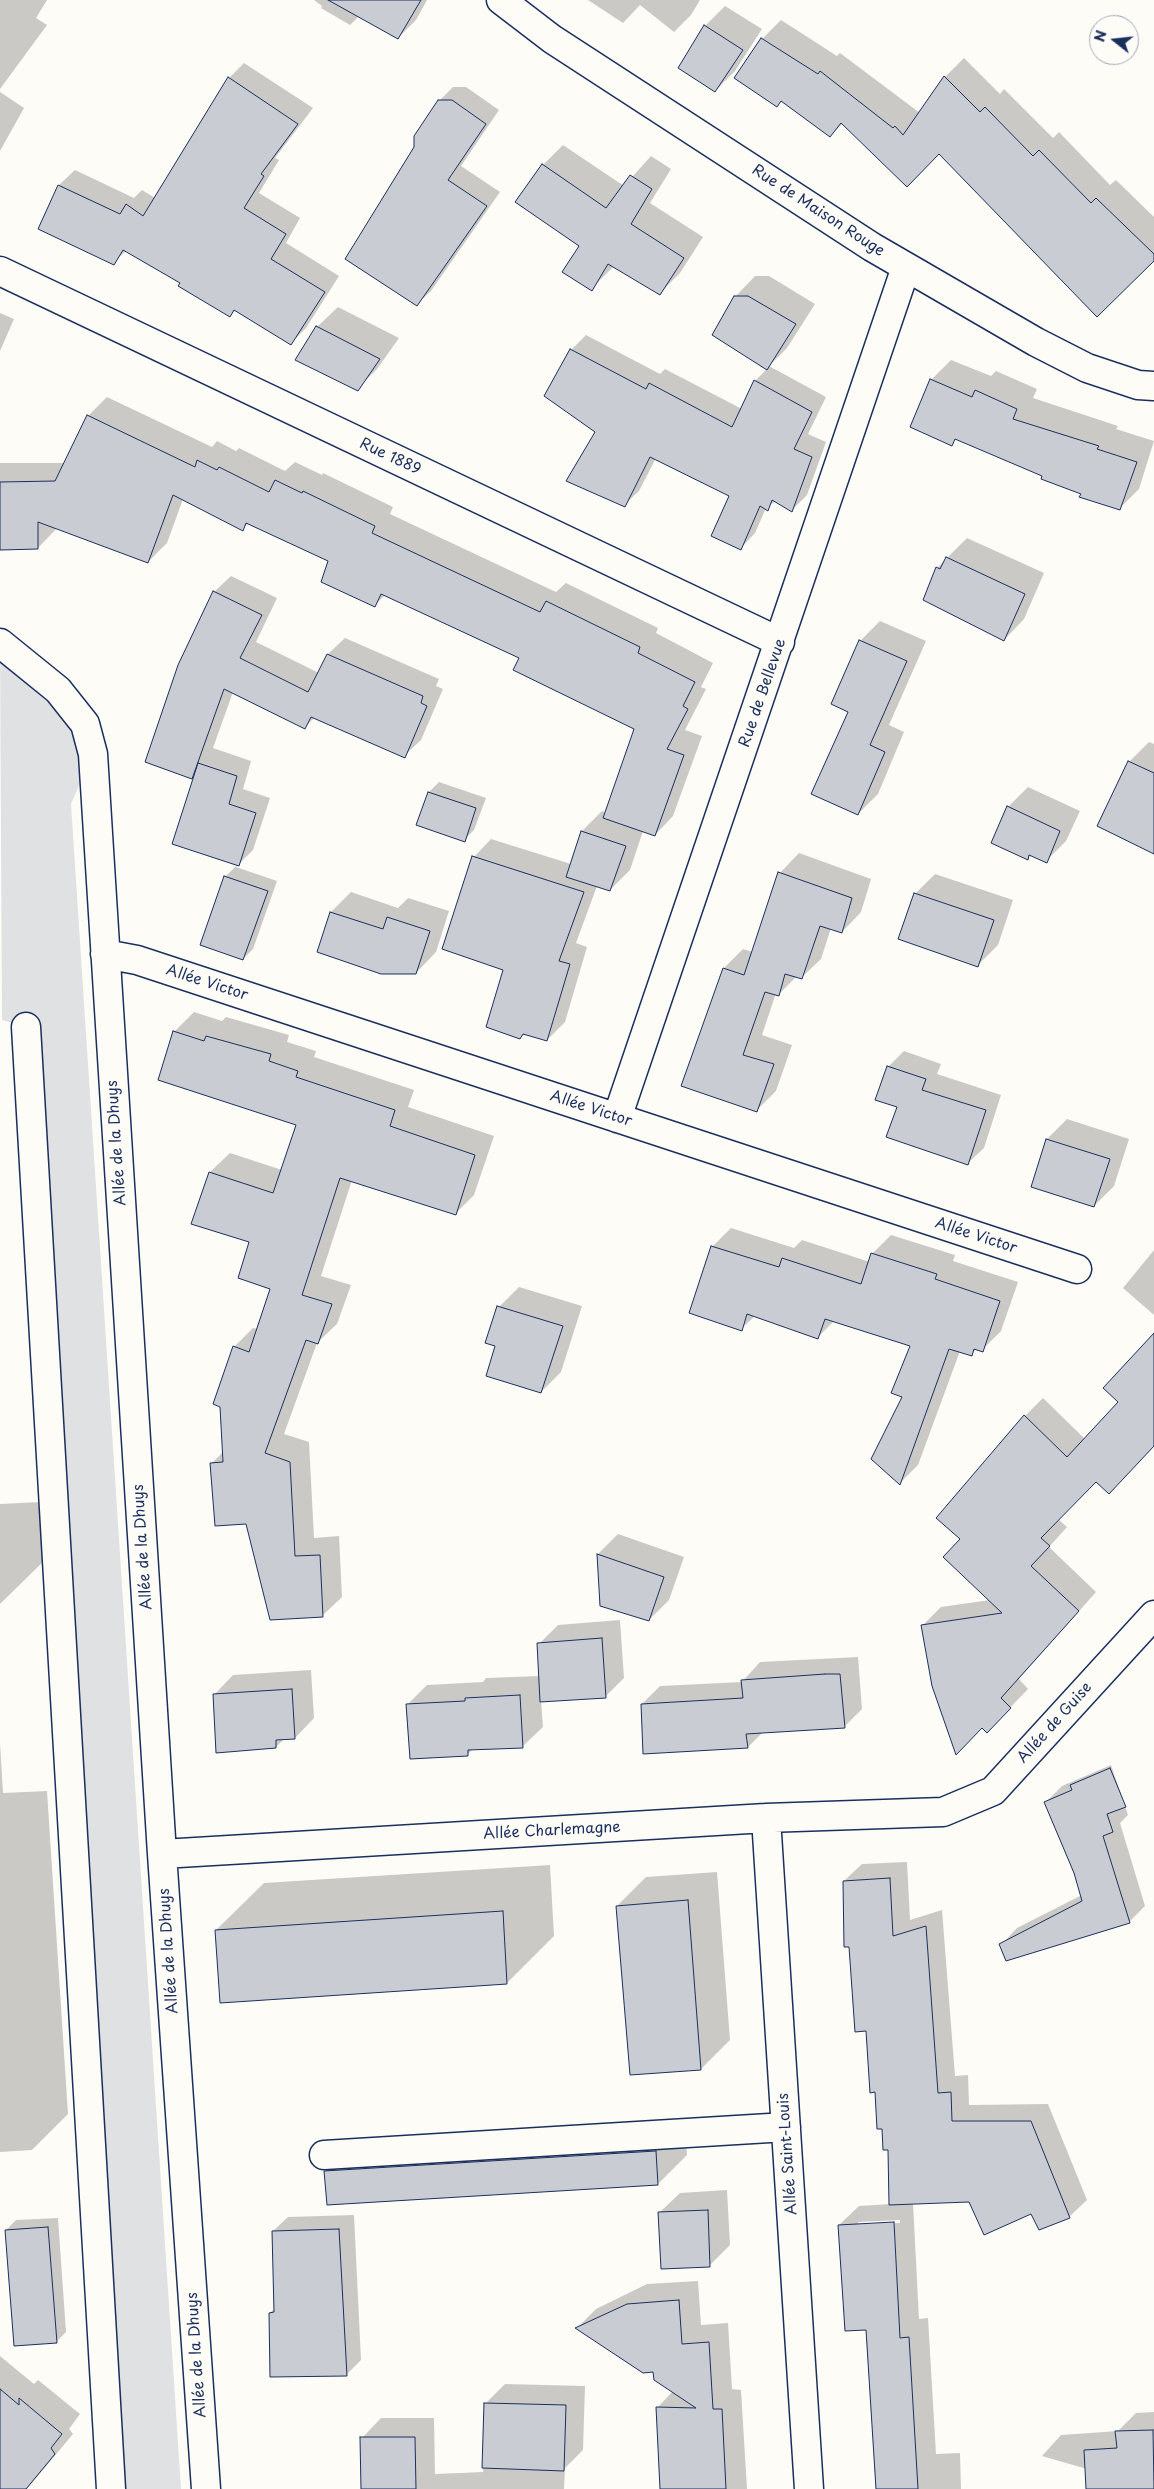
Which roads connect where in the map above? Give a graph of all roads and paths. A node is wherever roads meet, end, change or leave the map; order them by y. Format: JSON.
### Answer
{"nodes":[{"id":1,"x":501,"y":0,"type":"edge"},
{"id":2,"x":906,"y":267,"type":"junction"},
{"id":3,"x":0,"y":271,"type":"edge"},
{"id":4,"x":1154,"y":386,"type":"edge"},
{"id":5,"x":780,"y":642,"type":"junction"},
{"id":6,"x":0,"y":643,"type":"edge"},
{"id":7,"x":105,"y":954,"type":"junction"},
{"id":8,"x":26,"y":1027,"type":"dead end"},
{"id":9,"x":617,"y":1118,"type":"junction"},
{"id":10,"x":1076,"y":1269,"type":"dead end"},
{"id":11,"x":1154,"y":1615,"type":"edge"},
{"id":12,"x":943,"y":1812,"type":"joint"},
{"id":13,"x":766,"y":1818,"type":"junction"},
{"id":14,"x":162,"y":1854,"type":"junction"},
{"id":15,"x":786,"y":2127,"type":"junction"},
{"id":16,"x":324,"y":2155,"type":"dead end"},
{"id":17,"x":112,"y":2489,"type":"edge"},
{"id":18,"x":206,"y":2489,"type":"edge"},
{"id":19,"x":809,"y":2489,"type":"edge"}],
"edges":[{"from":1,"to":2,"type":"street","name":"Rue de Maison Rouge"},
{"from":2,"to":4,"type":"street","name":"Rue de Maison Rouge"},
{"from":2,"to":5,"type":"street","name":"Rue de Bellevue"},
{"from":3,"to":5,"type":"street","name":"Rue 1889"},
{"from":5,"to":9,"type":"street","name":"Rue de Bellevue"},
{"from":6,"to":7,"type":"street","name":"Allée de la Dhuys"},
{"from":7,"to":9,"type":"street","name":"Allée Victor"},
{"from":7,"to":14,"type":"street","name":"Allée de la Dhuys"},
{"from":8,"to":17,"type":"street"},
{"from":9,"to":10,"type":"street","name":"Allée Victor"},
{"from":11,"to":12,"type":"street","name":"Allée de Guise"},
{"from":12,"to":13,"type":"street","name":"Allée Charlemagne"},
{"from":13,"to":14,"type":"street","name":"Allée Charlemagne"},
{"from":13,"to":15,"type":"street","name":"Allée Saint-Louis"},
{"from":14,"to":18,"type":"street","name":"Allée de la Dhuys"},
{"from":15,"to":16,"type":"street"},
{"from":15,"to":19,"type":"street","name":"Allée Saint-Louis"}]}
